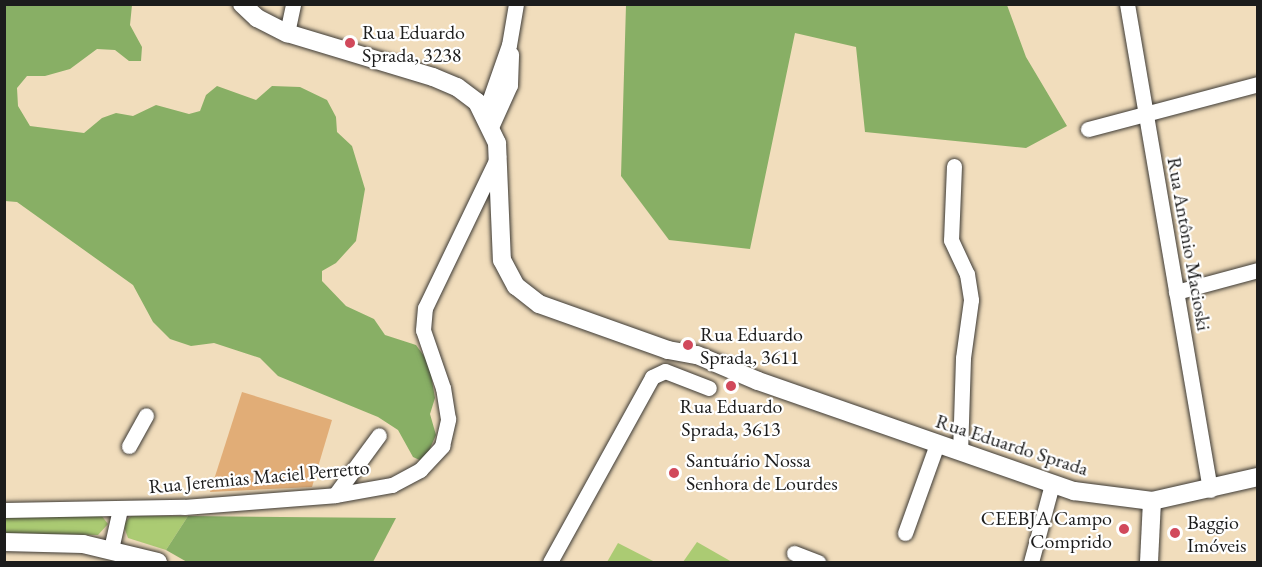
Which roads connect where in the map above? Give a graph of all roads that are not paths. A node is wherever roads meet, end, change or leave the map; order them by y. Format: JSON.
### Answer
{"nodes":[{"id":1,"x":242,"y":4,"type":"edge"},
{"id":2,"x":293,"y":4,"type":"edge"},
{"id":3,"x":516,"y":4,"type":"edge"},
{"id":4,"x":1127,"y":4,"type":"edge"},
{"id":5,"x":287,"y":33,"type":"junction"},
{"id":6,"x":1257,"y":84,"type":"edge"},
{"id":7,"x":1145,"y":114,"type":"junction"},
{"id":8,"x":488,"y":119,"type":"junction"},
{"id":9,"x":1088,"y":129,"type":"dead end"},
{"id":10,"x":498,"y":156,"type":"junction"},
{"id":11,"x":954,"y":166,"type":"dead end"},
{"id":12,"x":1257,"y":270,"type":"edge"},
{"id":13,"x":1176,"y":292,"type":"junction"},
{"id":14,"x":710,"y":388,"type":"dead end"},
{"id":15,"x":146,"y":415,"type":"dead end"},
{"id":16,"x":379,"y":435,"type":"dead end"},
{"id":17,"x":937,"y":444,"type":"junction"},
{"id":18,"x":129,"y":446,"type":"dead end"},
{"id":19,"x":960,"y":452,"type":"junction"},
{"id":20,"x":1257,"y":477,"type":"edge"},
{"id":21,"x":1052,"y":484,"type":"junction"},
{"id":22,"x":1210,"y":490,"type":"junction"},
{"id":23,"x":335,"y":495,"type":"junction"},
{"id":24,"x":1152,"y":501,"type":"junction"},
{"id":25,"x":120,"y":509,"type":"junction"},
{"id":26,"x":4,"y":510,"type":"edge"},
{"id":27,"x":905,"y":533,"type":"dead end"},
{"id":28,"x":4,"y":542,"type":"edge"},
{"id":29,"x":111,"y":549,"type":"junction"},
{"id":30,"x":794,"y":554,"type":"dead end"},
{"id":31,"x":158,"y":562,"type":"edge"},
{"id":32,"x":550,"y":562,"type":"edge"},
{"id":33,"x":818,"y":562,"type":"edge"},
{"id":34,"x":1031,"y":562,"type":"edge"},
{"id":35,"x":1149,"y":562,"type":"edge"}],
"edges":[{"from":1,"to":5,"type":"main road"},
{"from":2,"to":5,"type":"street"},
{"from":3,"to":8,"type":"street"},
{"from":4,"to":7,"type":"street","name":"Rua Antônio Macioski"},
{"from":5,"to":8,"type":"main road"},
{"from":6,"to":7,"type":"street"},
{"from":7,"to":9,"type":"street"},
{"from":7,"to":13,"type":"street","name":"Rua Antônio Macioski"},
{"from":8,"to":10,"type":"main road","name":"Rua Eduardo Sprada"},
{"from":10,"to":17,"type":"main road","name":"Rua Eduardo Sprada"},
{"from":10,"to":23,"type":"street","name":"Rua Jeremias Maciel Perretto"},
{"from":11,"to":19,"type":"street"},
{"from":12,"to":13,"type":"street"},
{"from":13,"to":22,"type":"street","name":"Rua Antônio Macioski"},
{"from":14,"to":32,"type":"street"},
{"from":15,"to":18,"type":"street"},
{"from":16,"to":23,"type":"street"},
{"from":17,"to":19,"type":"main road","name":"Rua Eduardo Sprada"},
{"from":17,"to":27,"type":"street"},
{"from":19,"to":21,"type":"main road","name":"Rua Eduardo Sprada"},
{"from":20,"to":22,"type":"main road","name":"Rua Eduardo Sprada"},
{"from":21,"to":24,"type":"main road","name":"Rua Eduardo Sprada"},
{"from":21,"to":34,"type":"street"},
{"from":22,"to":24,"type":"main road","name":"Rua Eduardo Sprada"},
{"from":23,"to":25,"type":"street","name":"Rua Jeremias Maciel Perretto"},
{"from":24,"to":35,"type":"main road"},
{"from":25,"to":26,"type":"street","name":"Rua Jeremias Maciel Perretto"},
{"from":25,"to":29,"type":"street"},
{"from":28,"to":29,"type":"main road"},
{"from":29,"to":31,"type":"main road"},
{"from":30,"to":33,"type":"street"}]}
